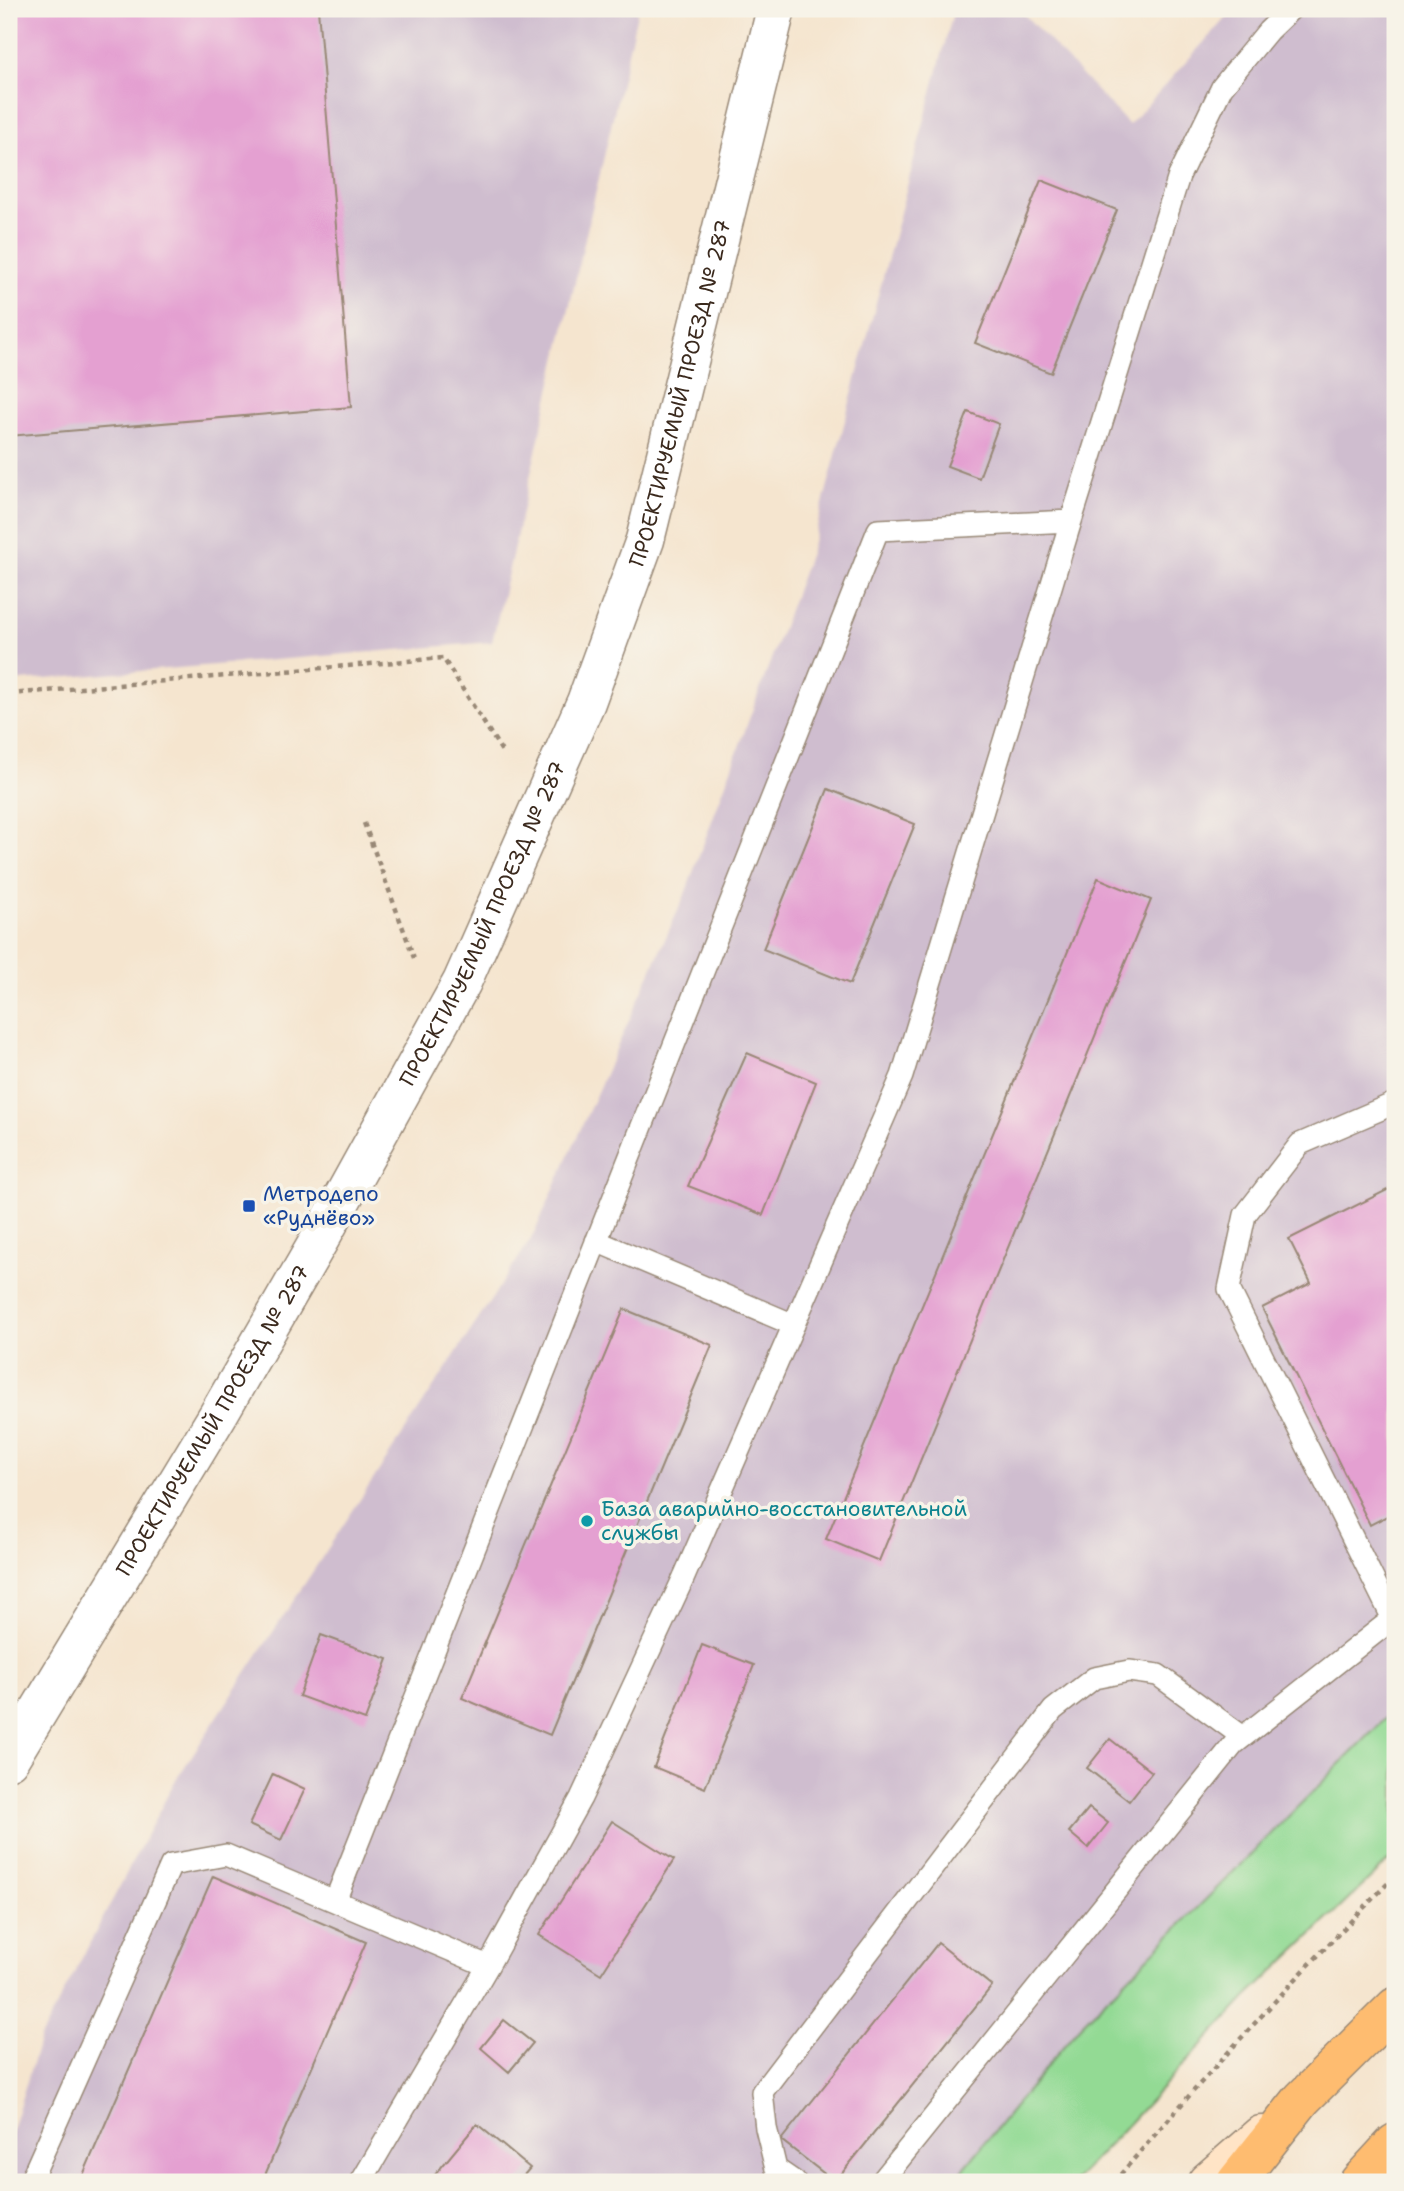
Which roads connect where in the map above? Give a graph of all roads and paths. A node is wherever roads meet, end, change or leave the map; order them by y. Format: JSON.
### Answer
{"nodes":[{"id":1,"x":776,"y":9,"type":"edge"},
{"id":2,"x":1291,"y":9,"type":"edge"},
{"id":3,"x":1071,"y":521,"type":"junction"},
{"id":4,"x":9,"y":694,"type":"edge"},
{"id":5,"x":503,"y":753,"type":"dead end"},
{"id":6,"x":364,"y":823,"type":"dead end"},
{"id":7,"x":414,"y":958,"type":"dead end"},
{"id":8,"x":1395,"y":1103,"type":"edge"},
{"id":9,"x":596,"y":1241,"type":"junction"},
{"id":10,"x":794,"y":1325,"type":"junction"},
{"id":11,"x":1394,"y":1618,"type":"edge"},
{"id":12,"x":1243,"y":1737,"type":"junction"},
{"id":13,"x":9,"y":1759,"type":"edge"},
{"id":14,"x":1395,"y":1876,"type":"edge"},
{"id":15,"x":335,"y":1901,"type":"junction"},
{"id":16,"x":488,"y":1966,"type":"junction"},
{"id":17,"x":1395,"y":2007,"type":"edge"},
{"id":18,"x":1302,"y":2099,"type":"junction"},
{"id":19,"x":1395,"y":2143,"type":"edge"},
{"id":20,"x":30,"y":2182,"type":"edge"},
{"id":21,"x":361,"y":2182,"type":"edge"},
{"id":22,"x":795,"y":2182,"type":"edge"},
{"id":23,"x":881,"y":2182,"type":"edge"},
{"id":24,"x":1114,"y":2182,"type":"edge"},
{"id":25,"x":1206,"y":2182,"type":"edge"},
{"id":26,"x":1236,"y":2182,"type":"edge"},
{"id":27,"x":1359,"y":2182,"type":"edge"}],
"edges":[{"from":1,"to":13,"type":"street","name":"ПРОЕКТИРУЕМЫЙ ПРОЕЗД № 287"},
{"from":2,"to":3,"type":"lane"},
{"from":3,"to":9,"type":"lane"},
{"from":3,"to":10,"type":"lane"},
{"from":4,"to":5,"type":"path"},
{"from":6,"to":7,"type":"path"},
{"from":8,"to":11,"type":"lane"},
{"from":9,"to":10,"type":"lane"},
{"from":9,"to":15,"type":"lane"},
{"from":10,"to":16,"type":"lane"},
{"from":11,"to":12,"type":"lane"},
{"from":12,"to":22,"type":"lane"},
{"from":12,"to":23,"type":"lane"},
{"from":14,"to":24,"type":"path"},
{"from":15,"to":16,"type":"lane"},
{"from":15,"to":20,"type":"lane"},
{"from":16,"to":21,"type":"lane"},
{"from":17,"to":18,"type":"highway"},
{"from":18,"to":25,"type":"main road"},
{"from":18,"to":26,"type":"highway"},
{"from":19,"to":27,"type":"highway"}]}
